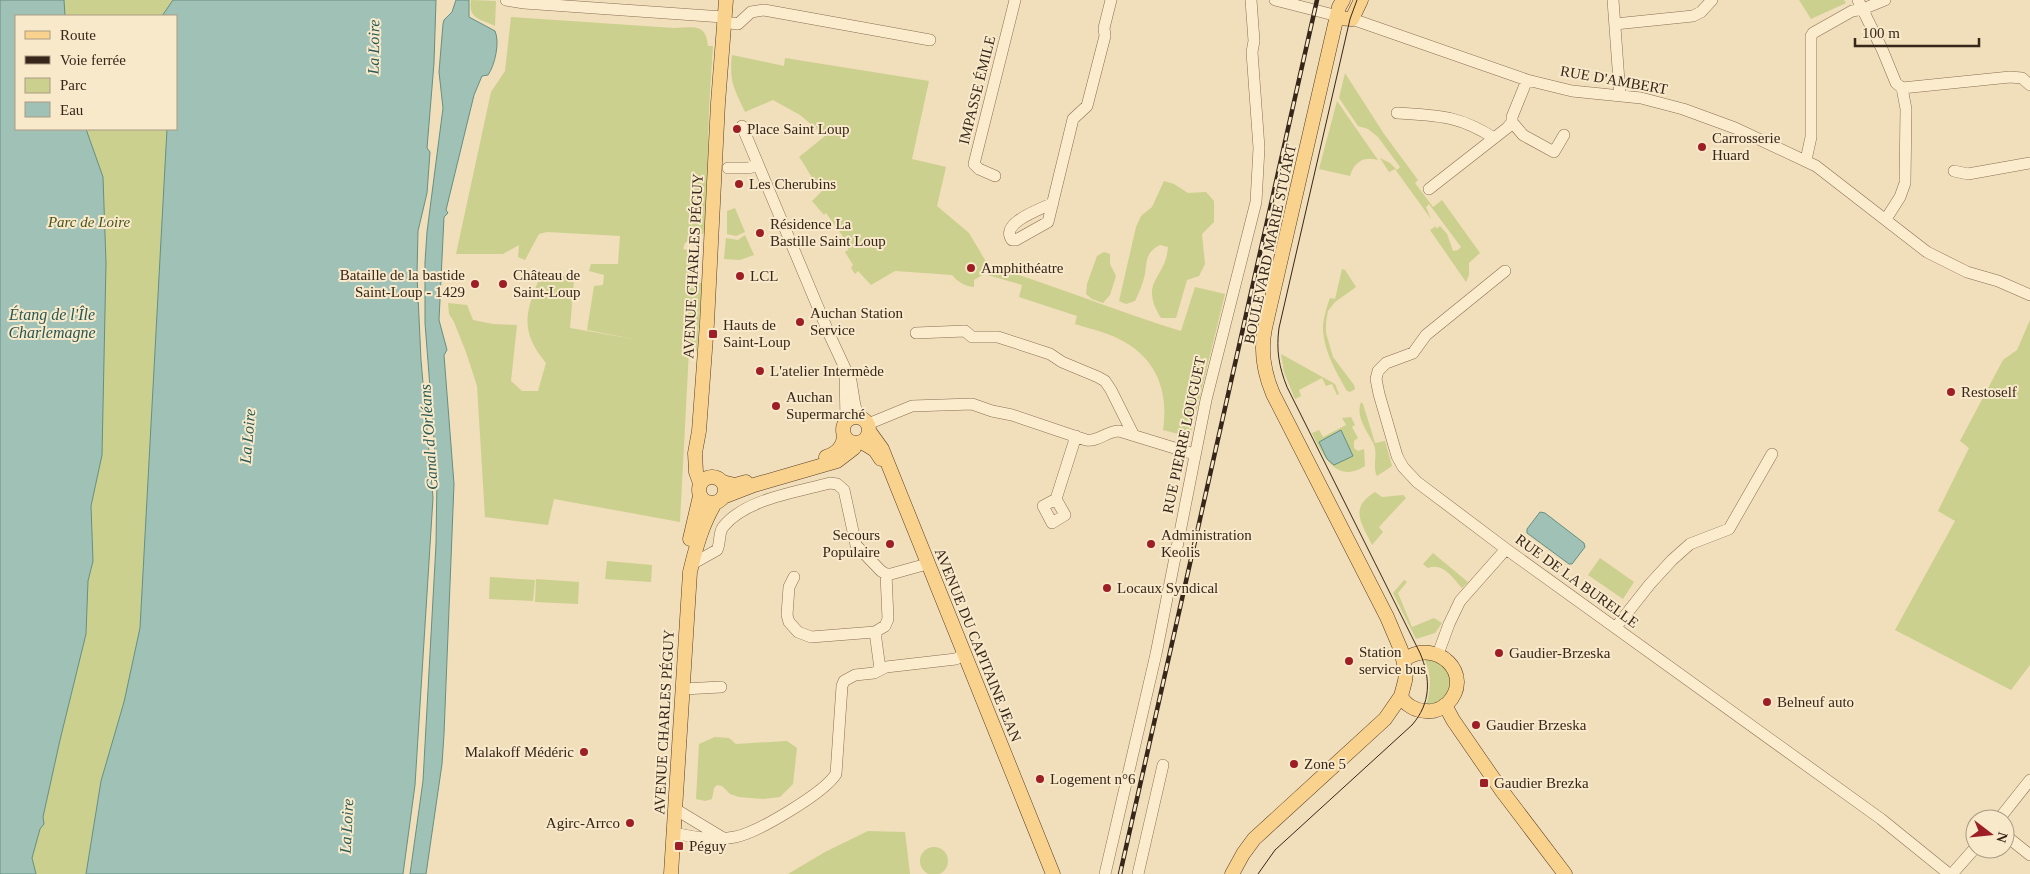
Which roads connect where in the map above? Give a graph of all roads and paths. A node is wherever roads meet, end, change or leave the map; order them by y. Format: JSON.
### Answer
{"nodes":[{"id":1,"x":506,"y":0,"type":"edge"},
{"id":2,"x":726,"y":0,"type":"edge"},
{"id":3,"x":1015,"y":0,"type":"edge"},
{"id":4,"x":1112,"y":0,"type":"edge"},
{"id":5,"x":1252,"y":0,"type":"edge"},
{"id":6,"x":1275,"y":0,"type":"edge"},
{"id":7,"x":1343,"y":0,"type":"edge"},
{"id":8,"x":1361,"y":0,"type":"edge"},
{"id":9,"x":1609,"y":0,"type":"edge"},
{"id":10,"x":1712,"y":0,"type":"edge"},
{"id":11,"x":1885,"y":0,"type":"edge"},
{"id":12,"x":1861,"y":4,"type":"edge"},
{"id":13,"x":1336,"y":18,"type":"junction"},
{"id":14,"x":723,"y":19,"type":"junction"},
{"id":15,"x":1352,"y":19,"type":"junction"},
{"id":16,"x":1615,"y":24,"type":"junction"},
{"id":17,"x":930,"y":40,"type":"dead end"},
{"id":18,"x":2027,"y":79,"type":"edge"},
{"id":19,"x":1527,"y":80,"type":"junction"},
{"id":20,"x":1902,"y":88,"type":"junction"},
{"id":21,"x":1620,"y":95,"type":"junction"},
{"id":22,"x":1397,"y":113,"type":"dead end"},
{"id":23,"x":1512,"y":122,"type":"junction"},
{"id":24,"x":742,"y":126,"type":"dead end"},
{"id":25,"x":1564,"y":135,"type":"dead end"},
{"id":26,"x":1494,"y":138,"type":"junction"},
{"id":27,"x":1806,"y":160,"type":"junction"},
{"id":28,"x":2030,"y":163,"type":"edge"},
{"id":29,"x":757,"y":165,"type":"junction"},
{"id":30,"x":728,"y":168,"type":"dead end"},
{"id":31,"x":1954,"y":171,"type":"dead end"},
{"id":32,"x":995,"y":176,"type":"dead end"},
{"id":33,"x":1429,"y":189,"type":"dead end"},
{"id":34,"x":1053,"y":202,"type":"dead end"},
{"id":35,"x":1886,"y":220,"type":"junction"},
{"id":36,"x":1505,"y":271,"type":"dead end"},
{"id":37,"x":2030,"y":295,"type":"edge"},
{"id":38,"x":916,"y":333,"type":"dead end"},
{"id":39,"x":858,"y":431,"type":"junction"},
{"id":40,"x":1132,"y":434,"type":"junction"},
{"id":41,"x":1076,"y":436,"type":"junction"},
{"id":42,"x":1194,"y":454,"type":"junction"},
{"id":43,"x":1772,"y":454,"type":"dead end"},
{"id":44,"x":712,"y":490,"type":"junction"},
{"id":45,"x":1056,"y":499,"type":"dead end"},
{"id":46,"x":1506,"y":549,"type":"junction"},
{"id":47,"x":925,"y":565,"type":"junction"},
{"id":48,"x":691,"y":568,"type":"junction"},
{"id":49,"x":886,"y":574,"type":"junction"},
{"id":50,"x":794,"y":577,"type":"dead end"},
{"id":51,"x":1616,"y":627,"type":"junction"},
{"id":52,"x":875,"y":632,"type":"junction"},
{"id":53,"x":1438,"y":654,"type":"junction"},
{"id":54,"x":962,"y":655,"type":"junction"},
{"id":55,"x":1407,"y":657,"type":"junction"},
{"id":56,"x":880,"y":670,"type":"junction"},
{"id":57,"x":721,"y":687,"type":"dead end"},
{"id":58,"x":683,"y":688,"type":"junction"},
{"id":59,"x":1403,"y":700,"type":"junction"},
{"id":60,"x":1445,"y":705,"type":"junction"},
{"id":61,"x":1163,"y":765,"type":"dead end"},
{"id":62,"x":2030,"y":780,"type":"edge"},
{"id":63,"x":675,"y":809,"type":"junction"},
{"id":64,"x":2007,"y":809,"type":"edge"},
{"id":65,"x":674,"y":833,"type":"junction"},
{"id":66,"x":723,"y":838,"type":"junction"},
{"id":67,"x":2015,"y":843,"type":"edge"},
{"id":68,"x":2030,"y":855,"type":"edge"},
{"id":69,"x":1965,"y":858,"type":"edge"},
{"id":70,"x":671,"y":874,"type":"edge"},
{"id":71,"x":1049,"y":874,"type":"edge"},
{"id":72,"x":1053,"y":874,"type":"edge"},
{"id":73,"x":1104,"y":874,"type":"edge"},
{"id":74,"x":1138,"y":874,"type":"edge"},
{"id":75,"x":1232,"y":874,"type":"edge"},
{"id":76,"x":1236,"y":874,"type":"edge"},
{"id":77,"x":1564,"y":874,"type":"edge"},
{"id":78,"x":1950,"y":874,"type":"edge"}],
"edges":[{"from":1,"to":14,"type":"street"},
{"from":2,"to":14,"type":"main road","name":"AVENUE CHARLES PÉGUY"},
{"from":3,"to":32,"type":"street","name":"IMPASSE ÉMILE"},
{"from":4,"to":34,"type":"street"},
{"from":5,"to":42,"type":"street","name":"RUE PIERRE LOUGUET"},
{"from":6,"to":13,"type":"street","name":"RUE D'AMBERT"},
{"from":7,"to":13,"type":"main road","name":"BOULEVARD MARIE STUART"},
{"from":8,"to":15,"type":"main road"},
{"from":9,"to":16,"type":"street"},
{"from":10,"to":16,"type":"street"},
{"from":11,"to":12,"type":"street"},
{"from":12,"to":20,"type":"street"},
{"from":12,"to":27,"type":"street"},
{"from":13,"to":15,"type":"main road","name":"RUE D'AMBERT"},
{"from":13,"to":55,"type":"main road","name":"BOULEVARD MARIE STUART"},
{"from":14,"to":17,"type":"street"},
{"from":14,"to":44,"type":"main road","name":"AVENUE CHARLES PÉGUY"},
{"from":15,"to":19,"type":"street","name":"RUE D'AMBERT"},
{"from":16,"to":21,"type":"street"},
{"from":18,"to":20,"type":"street"},
{"from":19,"to":21,"type":"street","name":"RUE D'AMBERT"},
{"from":19,"to":23,"type":"street"},
{"from":20,"to":35,"type":"street"},
{"from":21,"to":27,"type":"street","name":"RUE D'AMBERT"},
{"from":22,"to":26,"type":"street"},
{"from":23,"to":25,"type":"street"},
{"from":23,"to":26,"type":"street"},
{"from":24,"to":29,"type":"street"},
{"from":26,"to":33,"type":"street"},
{"from":27,"to":35,"type":"street","name":"RUE D'AMBERT"},
{"from":28,"to":31,"type":"street"},
{"from":29,"to":30,"type":"street"},
{"from":29,"to":39,"type":"street"},
{"from":35,"to":37,"type":"street","name":"RUE D'AMBERT"},
{"from":36,"to":46,"type":"street","name":"RUE DE LA BURELLE"},
{"from":38,"to":40,"type":"street"},
{"from":39,"to":41,"type":"street"},
{"from":39,"to":44,"type":"main road"},
{"from":39,"to":47,"type":"main road","name":"AVENUE DU CAPITAINE JEAN"},
{"from":40,"to":41,"type":"street"},
{"from":40,"to":42,"type":"street"},
{"from":41,"to":45,"type":"street"},
{"from":42,"to":73,"type":"street","name":"RUE PIERRE LOUGUET"},
{"from":43,"to":51,"type":"street"},
{"from":44,"to":48,"type":"main road","name":"AVENUE CHARLES PÉGUY"},
{"from":46,"to":51,"type":"street","name":"RUE DE LA BURELLE"},
{"from":46,"to":53,"type":"street"},
{"from":47,"to":49,"type":"street"},
{"from":47,"to":54,"type":"main road","name":"AVENUE DU CAPITAINE JEAN"},
{"from":48,"to":49,"type":"street"},
{"from":48,"to":58,"type":"main road","name":"AVENUE CHARLES PÉGUY"},
{"from":49,"to":52,"type":"street"},
{"from":50,"to":52,"type":"street"},
{"from":51,"to":78,"type":"street","name":"RUE DE LA BURELLE"},
{"from":52,"to":56,"type":"street"},
{"from":53,"to":55,"type":"main road"},
{"from":53,"to":60,"type":"main road"},
{"from":54,"to":56,"type":"street"},
{"from":54,"to":71,"type":"main road","name":"AVENUE DU CAPITAINE JEAN"},
{"from":54,"to":72,"type":"main road","name":"AVENUE DU CAPITAINE JEAN"},
{"from":55,"to":59,"type":"main road","name":"BOULEVARD MARIE STUART"},
{"from":56,"to":66,"type":"street"},
{"from":57,"to":58,"type":"street"},
{"from":58,"to":63,"type":"main road","name":"AVENUE CHARLES PÉGUY"},
{"from":59,"to":60,"type":"main road"},
{"from":59,"to":75,"type":"main road"},
{"from":59,"to":76,"type":"main road"},
{"from":60,"to":77,"type":"main road"},
{"from":61,"to":74,"type":"street"},
{"from":62,"to":64,"type":"street"},
{"from":63,"to":65,"type":"main road","name":"AVENUE CHARLES PÉGUY"},
{"from":63,"to":66,"type":"street"},
{"from":65,"to":66,"type":"street"},
{"from":65,"to":70,"type":"main road","name":"AVENUE CHARLES PÉGUY"},
{"from":67,"to":68,"type":"street"},
{"from":69,"to":78,"type":"street"}]}
